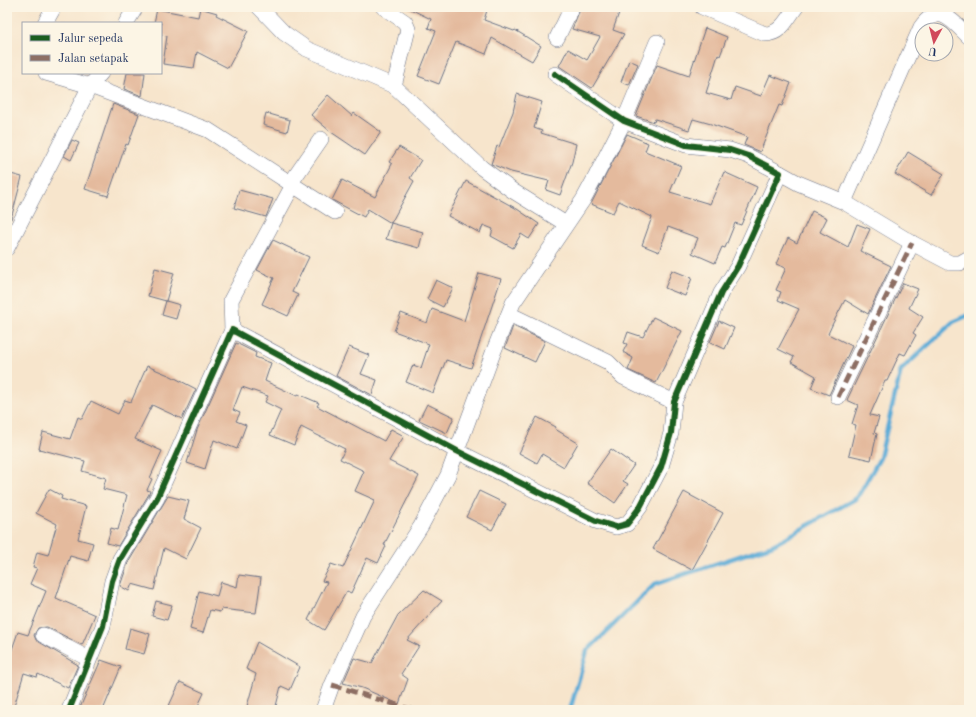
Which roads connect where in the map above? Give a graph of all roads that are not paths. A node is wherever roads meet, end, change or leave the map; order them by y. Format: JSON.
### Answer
{"nodes":[{"id":1,"x":54,"y":7,"type":"edge"},
{"id":2,"x":136,"y":7,"type":"edge"},
{"id":3,"x":258,"y":7,"type":"edge"},
{"id":4,"x":383,"y":7,"type":"edge"},
{"id":5,"x":572,"y":7,"type":"edge"},
{"id":6,"x":702,"y":7,"type":"edge"},
{"id":7,"x":796,"y":7,"type":"edge"},
{"id":8,"x":930,"y":11,"type":"edge"},
{"id":9,"x":46,"y":22,"type":"edge"},
{"id":10,"x":127,"y":22,"type":"edge"},
{"id":11,"x":969,"y":37,"type":"edge"},
{"id":12,"x":557,"y":38,"type":"dead end"},
{"id":13,"x":657,"y":42,"type":"dead end"},
{"id":14,"x":49,"y":74,"type":"edge"},
{"id":15,"x":99,"y":74,"type":"edge"},
{"id":16,"x":555,"y":74,"type":"dead end"},
{"id":17,"x":90,"y":86,"type":"junction"},
{"id":18,"x":394,"y":86,"type":"junction"},
{"id":19,"x":624,"y":121,"type":"junction"},
{"id":20,"x":321,"y":139,"type":"dead end"},
{"id":21,"x":780,"y":172,"type":"junction"},
{"id":22,"x":291,"y":185,"type":"junction"},
{"id":23,"x":844,"y":202,"type":"junction"},
{"id":24,"x":335,"y":212,"type":"dead end"},
{"id":25,"x":566,"y":224,"type":"junction"},
{"id":26,"x":912,"y":243,"type":"junction"},
{"id":27,"x":7,"y":248,"type":"edge"},
{"id":28,"x":969,"y":258,"type":"edge"},
{"id":29,"x":509,"y":314,"type":"junction"},
{"id":30,"x":232,"y":330,"type":"junction"},
{"id":31,"x":838,"y":397,"type":"dead end"},
{"id":32,"x":674,"y":402,"type":"junction"},
{"id":33,"x":457,"y":451,"type":"junction"},
{"id":34,"x":43,"y":635,"type":"dead end"},
{"id":35,"x":89,"y":660,"type":"junction"},
{"id":36,"x":69,"y":710,"type":"edge"},
{"id":37,"x":323,"y":710,"type":"edge"}],
"edges":[{"from":1,"to":9,"type":"street"},
{"from":2,"to":10,"type":"street"},
{"from":3,"to":18,"type":"street"},
{"from":4,"to":18,"type":"street"},
{"from":5,"to":12,"type":"street"},
{"from":6,"to":7,"type":"street"},
{"from":8,"to":11,"type":"street"},
{"from":8,"to":23,"type":"street"},
{"from":13,"to":19,"type":"street"},
{"from":14,"to":17,"type":"street"},
{"from":15,"to":17,"type":"street"},
{"from":16,"to":19,"type":"street"},
{"from":17,"to":22,"type":"street"},
{"from":17,"to":27,"type":"street"},
{"from":18,"to":25,"type":"street"},
{"from":19,"to":21,"type":"street"},
{"from":19,"to":25,"type":"street"},
{"from":20,"to":22,"type":"street"},
{"from":21,"to":23,"type":"street"},
{"from":21,"to":32,"type":"street"},
{"from":22,"to":24,"type":"street"},
{"from":22,"to":30,"type":"street"},
{"from":23,"to":26,"type":"street"},
{"from":25,"to":29,"type":"street"},
{"from":26,"to":28,"type":"street"},
{"from":26,"to":31,"type":"street"},
{"from":29,"to":32,"type":"street"},
{"from":29,"to":33,"type":"street"},
{"from":30,"to":33,"type":"street"},
{"from":30,"to":35,"type":"street"},
{"from":32,"to":33,"type":"street"},
{"from":33,"to":37,"type":"street"},
{"from":34,"to":35,"type":"street"},
{"from":35,"to":36,"type":"street"}]}
